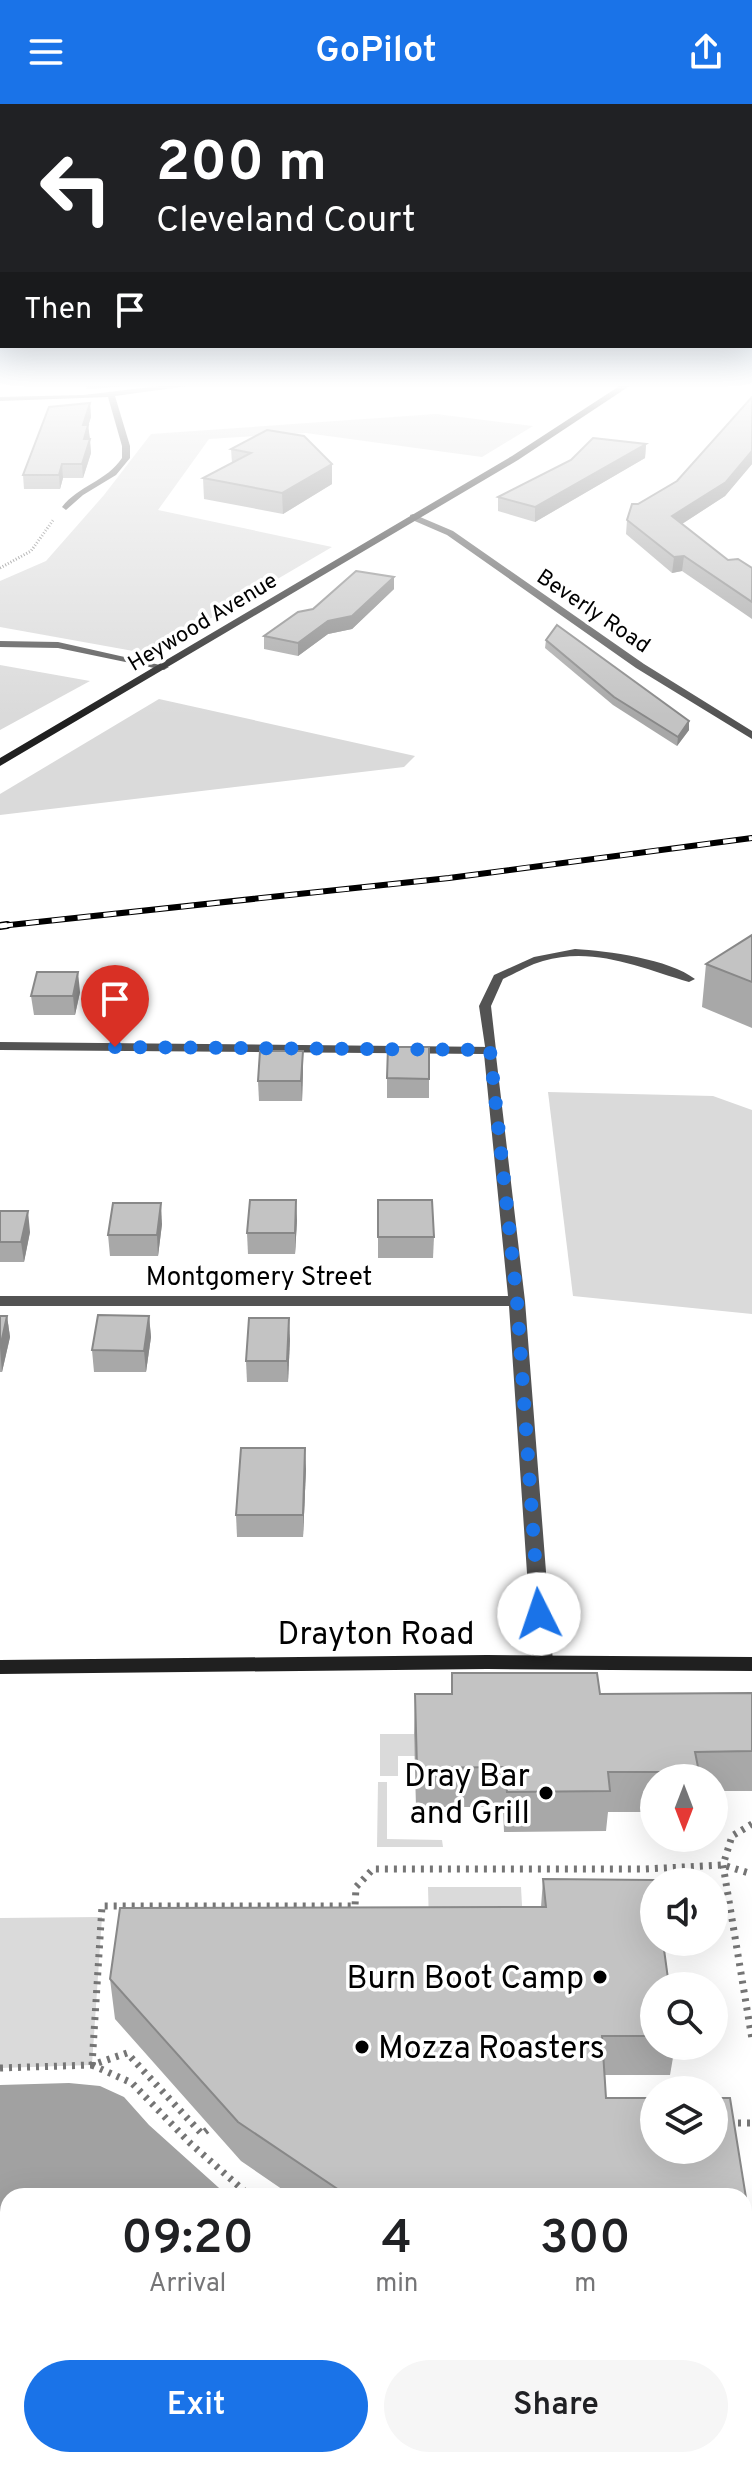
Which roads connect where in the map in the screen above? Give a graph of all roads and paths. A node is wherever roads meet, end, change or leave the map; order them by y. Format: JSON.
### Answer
{"nodes":[{"id":1,"x":73,"y":495,"type":"edge"},
{"id":2,"x":450,"y":495,"type":"edge"},
{"id":3,"x":66,"y":507,"type":"joint"},
{"id":4,"x":413,"y":517,"type":"junction"},
{"id":5,"x":0,"y":568,"type":"edge"},
{"id":6,"x":0,"y":644,"type":"edge"},
{"id":7,"x":164,"y":667,"type":"junction"},
{"id":8,"x":752,"y":736,"type":"edge"},
{"id":9,"x":0,"y":763,"type":"edge"},
{"id":10,"x":689,"y":979,"type":"dead end"},
{"id":11,"x":0,"y":1046,"type":"edge"},
{"id":12,"x":490,"y":1050,"type":"junction"},
{"id":13,"x":0,"y":1301,"type":"edge"},
{"id":14,"x":517,"y":1301,"type":"junction"},
{"id":15,"x":543,"y":1662,"type":"junction"},
{"id":16,"x":752,"y":1664,"type":"edge"},
{"id":17,"x":0,"y":1667,"type":"edge"},
{"id":18,"x":752,"y":1824,"type":"edge"},
{"id":19,"x":723,"y":1865,"type":"junction"},
{"id":20,"x":752,"y":1874,"type":"edge"},
{"id":21,"x":752,"y":2039,"type":"edge"},
{"id":22,"x":92,"y":2065,"type":"junction"},
{"id":23,"x":0,"y":2068,"type":"edge"},
{"id":24,"x":728,"y":2123,"type":"edge"},
{"id":25,"x":752,"y":2123,"type":"edge"},
{"id":26,"x":211,"y":2127,"type":"dead end"},
{"id":27,"x":241,"y":2188,"type":"edge"}],
"edges":[{"from":1,"to":3,"type":"street"},
{"from":2,"to":4,"type":"street","name":"Heywood Avenue"},
{"from":3,"to":5,"type":"path"},
{"from":4,"to":7,"type":"street","name":"Heywood Avenue"},
{"from":4,"to":8,"type":"street","name":"Beverly Road"},
{"from":6,"to":7,"type":"street"},
{"from":7,"to":9,"type":"street","name":"Heywood Avenue"},
{"from":10,"to":12,"type":"lane"},
{"from":11,"to":12,"type":"street"},
{"from":12,"to":14,"type":"street"},
{"from":13,"to":14,"type":"street","name":"Montgomery Street"},
{"from":14,"to":15,"type":"street"},
{"from":15,"to":16,"type":"street","name":"Drayton Road"},
{"from":15,"to":17,"type":"street","name":"Drayton Road"},
{"from":18,"to":19,"type":"path"},
{"from":19,"to":20,"type":"path"},
{"from":19,"to":21,"type":"path"},
{"from":19,"to":22,"type":"path"},
{"from":22,"to":23,"type":"path"},
{"from":22,"to":26,"type":"path"},
{"from":22,"to":27,"type":"path"},
{"from":24,"to":25,"type":"path"}]}
